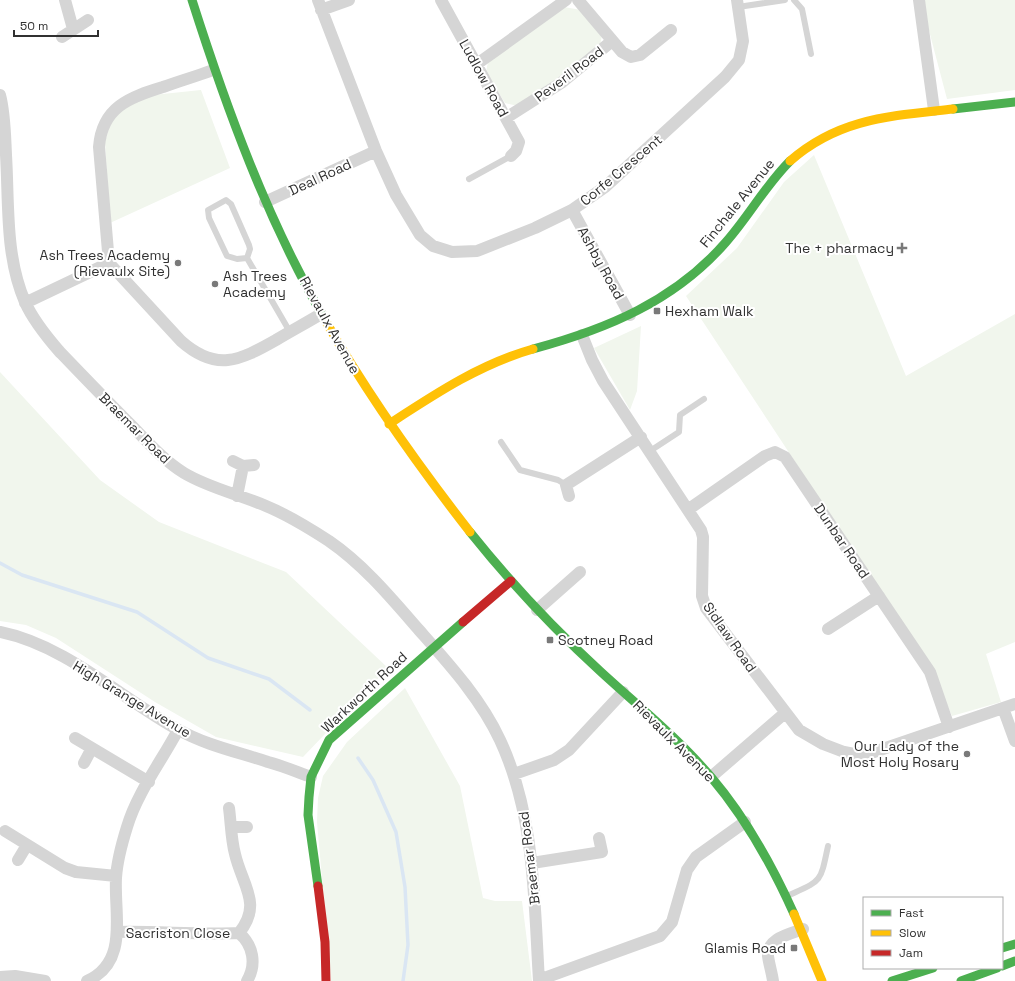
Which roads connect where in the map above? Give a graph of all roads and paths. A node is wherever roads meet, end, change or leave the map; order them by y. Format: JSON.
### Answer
{"nodes":[{"id":1,"x":65,"y":0,"type":"edge"},
{"id":2,"x":192,"y":0,"type":"edge"},
{"id":3,"x":348,"y":0,"type":"edge"},
{"id":4,"x":441,"y":0,"type":"edge"},
{"id":5,"x":566,"y":0,"type":"edge"},
{"id":6,"x":578,"y":0,"type":"edge"},
{"id":7,"x":786,"y":0,"type":"edge"},
{"id":8,"x":794,"y":0,"type":"edge"},
{"id":9,"x":919,"y":0,"type":"edge"},
{"id":10,"x":738,"y":4,"type":"edge"},
{"id":11,"x":319,"y":5,"type":"edge"},
{"id":12,"x":88,"y":20,"type":"dead end"},
{"id":13,"x":73,"y":29,"type":"junction"},
{"id":14,"x":671,"y":30,"type":"dead end"},
{"id":15,"x":62,"y":37,"type":"dead end"},
{"id":16,"x":612,"y":42,"type":"junction"},
{"id":17,"x":811,"y":54,"type":"dead end"},
{"id":18,"x":477,"y":64,"type":"junction"},
{"id":19,"x":213,"y":70,"type":"junction"},
{"id":20,"x":0,"y":95,"type":"edge"},
{"id":21,"x":1015,"y":102,"type":"edge"},
{"id":22,"x":934,"y":110,"type":"junction"},
{"id":23,"x":506,"y":118,"type":"junction"},
{"id":24,"x":376,"y":152,"type":"junction"},
{"id":25,"x":511,"y":156,"type":"joint"},
{"id":26,"x":469,"y":179,"type":"dead end"},
{"id":27,"x":265,"y":202,"type":"junction"},
{"id":28,"x":572,"y":210,"type":"junction"},
{"id":29,"x":247,"y":258,"type":"junction"},
{"id":30,"x":109,"y":263,"type":"junction"},
{"id":31,"x":25,"y":303,"type":"junction"},
{"id":32,"x":321,"y":314,"type":"junction"},
{"id":33,"x":630,"y":315,"type":"junction"},
{"id":34,"x":290,"y":332,"type":"junction"},
{"id":35,"x":582,"y":335,"type":"junction"},
{"id":36,"x":704,"y":399,"type":"dead end"},
{"id":37,"x":389,"y":424,"type":"junction"},
{"id":38,"x":641,"y":437,"type":"junction"},
{"id":39,"x":501,"y":442,"type":"dead end"},
{"id":40,"x":650,"y":451,"type":"junction"},
{"id":41,"x":243,"y":464,"type":"dead end"},
{"id":42,"x":567,"y":490,"type":"joint"},
{"id":43,"x":237,"y":496,"type":"junction"},
{"id":44,"x":688,"y":508,"type":"junction"},
{"id":45,"x":580,"y":572,"type":"dead end"},
{"id":46,"x":511,"y":581,"type":"junction"},
{"id":47,"x":878,"y":596,"type":"junction"},
{"id":48,"x":537,"y":610,"type":"junction"},
{"id":49,"x":828,"y":629,"type":"dead end"},
{"id":50,"x":0,"y":632,"type":"edge"},
{"id":51,"x":434,"y":647,"type":"junction"},
{"id":52,"x":623,"y":692,"type":"junction"},
{"id":53,"x":1015,"y":704,"type":"edge"},
{"id":54,"x":1003,"y":708,"type":"junction"},
{"id":55,"x":785,"y":714,"type":"junction"},
{"id":56,"x":950,"y":727,"type":"junction"},
{"id":57,"x":178,"y":730,"type":"junction"},
{"id":58,"x":76,"y":738,"type":"dead end"},
{"id":59,"x":1015,"y":741,"type":"edge"},
{"id":60,"x":92,"y":748,"type":"junction"},
{"id":61,"x":84,"y":763,"type":"dead end"},
{"id":62,"x":514,"y":774,"type":"junction"},
{"id":63,"x":711,"y":777,"type":"junction"},
{"id":64,"x":311,"y":778,"type":"junction"},
{"id":65,"x":149,"y":782,"type":"junction"},
{"id":66,"x":229,"y":808,"type":"dead end"},
{"id":67,"x":746,"y":822,"type":"junction"},
{"id":68,"x":231,"y":827,"type":"junction"},
{"id":69,"x":247,"y":827,"type":"dead end"},
{"id":70,"x":5,"y":831,"type":"dead end"},
{"id":71,"x":599,"y":838,"type":"dead end"},
{"id":72,"x":28,"y":845,"type":"junction"},
{"id":73,"x":828,"y":846,"type":"dead end"},
{"id":74,"x":18,"y":860,"type":"dead end"},
{"id":75,"x":532,"y":863,"type":"junction"},
{"id":76,"x":116,"y":876,"type":"junction"},
{"id":77,"x":787,"y":896,"type":"junction"},
{"id":78,"x":803,"y":929,"type":"junction"},
{"id":79,"x":117,"y":932,"type":"junction"},
{"id":80,"x":239,"y":933,"type":"junction"},
{"id":81,"x":1015,"y":944,"type":"edge"},
{"id":82,"x":1003,"y":948,"type":"edge"},
{"id":83,"x":1015,"y":961,"type":"edge"},
{"id":84,"x":1003,"y":966,"type":"edge"},
{"id":85,"x":930,"y":969,"type":"edge"},
{"id":86,"x":994,"y":969,"type":"edge"},
{"id":87,"x":0,"y":977,"type":"edge"},
{"id":88,"x":101,"y":978,"type":"edge"},
{"id":89,"x":539,"y":980,"type":"edge"},
{"id":90,"x":1,"y":981,"type":"edge"},
{"id":91,"x":45,"y":981,"type":"edge"},
{"id":92,"x":87,"y":981,"type":"edge"},
{"id":93,"x":247,"y":981,"type":"edge"},
{"id":94,"x":326,"y":981,"type":"edge"},
{"id":95,"x":773,"y":981,"type":"edge"},
{"id":96,"x":822,"y":981,"type":"edge"},
{"id":97,"x":892,"y":981,"type":"edge"},
{"id":98,"x":932,"y":981,"type":"edge"},
{"id":99,"x":961,"y":981,"type":"edge"}],
"edges":[{"from":1,"to":13,"type":"street"},
{"from":2,"to":19,"type":"street","name":"Rievaulx Avenue"},
{"from":3,"to":11,"type":"street"},
{"from":4,"to":18,"type":"street","name":"Ludlow Road"},
{"from":5,"to":18,"type":"street"},
{"from":6,"to":16,"type":"street","name":"Peveril Road"},
{"from":7,"to":10,"type":"lane"},
{"from":8,"to":17,"type":"lane"},
{"from":9,"to":22,"type":"street"},
{"from":10,"to":28,"type":"street","name":"Corfe Crescent"},
{"from":11,"to":24,"type":"street","name":"Corfe Crescent"},
{"from":12,"to":13,"type":"street"},
{"from":13,"to":15,"type":"street"},
{"from":14,"to":16,"type":"street","name":"Peveril Road"},
{"from":16,"to":23,"type":"street","name":"Peveril Road"},
{"from":18,"to":23,"type":"street","name":"Ludlow Road"},
{"from":19,"to":27,"type":"street","name":"Rievaulx Avenue"},
{"from":19,"to":30,"type":"street"},
{"from":20,"to":31,"type":"street","name":"Braemar Road"},
{"from":21,"to":22,"type":"street","name":"Finchale Avenue"},
{"from":22,"to":33,"type":"street","name":"Finchale Avenue"},
{"from":23,"to":25,"type":"street","name":"Ludlow Road"},
{"from":24,"to":27,"type":"street","name":"Deal Road"},
{"from":24,"to":28,"type":"street","name":"Corfe Crescent"},
{"from":25,"to":26,"type":"lane"},
{"from":27,"to":32,"type":"street","name":"Rievaulx Avenue"},
{"from":28,"to":33,"type":"street","name":"Ashby Road"},
{"from":29,"to":29,"type":"lane"},
{"from":29,"to":34,"type":"lane"},
{"from":30,"to":31,"type":"street"},
{"from":30,"to":34,"type":"street"},
{"from":31,"to":43,"type":"street","name":"Braemar Road"},
{"from":32,"to":34,"type":"street"},
{"from":32,"to":37,"type":"street","name":"Rievaulx Avenue"},
{"from":33,"to":35,"type":"street","name":"Finchale Avenue"},
{"from":35,"to":37,"type":"street","name":"Finchale Avenue"},
{"from":35,"to":38,"type":"street","name":"Sidlaw Road"},
{"from":36,"to":40,"type":"lane"},
{"from":37,"to":46,"type":"street","name":"Rievaulx Avenue"},
{"from":38,"to":40,"type":"street","name":"Sidlaw Road"},
{"from":38,"to":42,"type":"street"},
{"from":39,"to":42,"type":"lane"},
{"from":40,"to":44,"type":"street","name":"Sidlaw Road"},
{"from":41,"to":43,"type":"street"},
{"from":43,"to":51,"type":"street","name":"Braemar Road"},
{"from":44,"to":47,"type":"street","name":"Dunbar Road"},
{"from":44,"to":55,"type":"street","name":"Sidlaw Road"},
{"from":45,"to":48,"type":"street"},
{"from":46,"to":48,"type":"street","name":"Rievaulx Avenue"},
{"from":46,"to":51,"type":"street","name":"Warkworth Road"},
{"from":47,"to":49,"type":"street"},
{"from":47,"to":56,"type":"street","name":"Dunbar Road"},
{"from":48,"to":52,"type":"street","name":"Rievaulx Avenue"},
{"from":50,"to":57,"type":"street","name":"High Grange Avenue"},
{"from":51,"to":62,"type":"street","name":"Braemar Road"},
{"from":51,"to":64,"type":"street","name":"Warkworth Road"},
{"from":52,"to":62,"type":"street"},
{"from":52,"to":63,"type":"street","name":"Rievaulx Avenue"},
{"from":53,"to":54,"type":"street","name":"Sidlaw Road"},
{"from":54,"to":56,"type":"street","name":"Sidlaw Road"},
{"from":54,"to":59,"type":"street"},
{"from":55,"to":56,"type":"street","name":"Sidlaw Road"},
{"from":55,"to":63,"type":"street"},
{"from":57,"to":64,"type":"street","name":"High Grange Avenue"},
{"from":57,"to":65,"type":"street"},
{"from":58,"to":60,"type":"street"},
{"from":60,"to":61,"type":"street"},
{"from":60,"to":65,"type":"street"},
{"from":62,"to":75,"type":"street","name":"Braemar Road"},
{"from":63,"to":67,"type":"street","name":"Rievaulx Avenue"},
{"from":64,"to":94,"type":"street","name":"Warkworth Road"},
{"from":65,"to":76,"type":"street"},
{"from":66,"to":68,"type":"street","name":"Sacriston Close"},
{"from":67,"to":77,"type":"street","name":"Rievaulx Avenue"},
{"from":67,"to":89,"type":"street"},
{"from":68,"to":69,"type":"street"},
{"from":68,"to":80,"type":"street","name":"Sacriston Close"},
{"from":70,"to":72,"type":"street"},
{"from":71,"to":75,"type":"street"},
{"from":72,"to":74,"type":"street"},
{"from":72,"to":76,"type":"street"},
{"from":73,"to":77,"type":"lane"},
{"from":75,"to":89,"type":"street","name":"Braemar Road"},
{"from":76,"to":79,"type":"street"},
{"from":77,"to":78,"type":"street","name":"Rievaulx Avenue"},
{"from":78,"to":95,"type":"street"},
{"from":78,"to":96,"type":"street","name":"Rievaulx Avenue"},
{"from":79,"to":80,"type":"street","name":"Sacriston Close"},
{"from":79,"to":88,"type":"street"},
{"from":80,"to":93,"type":"street","name":"Sacriston Close"},
{"from":81,"to":82,"type":"street"},
{"from":83,"to":84,"type":"street"},
{"from":85,"to":97,"type":"street"},
{"from":85,"to":98,"type":"street"},
{"from":86,"to":99,"type":"street"},
{"from":87,"to":90,"type":"street"},
{"from":87,"to":91,"type":"street"},
{"from":88,"to":92,"type":"street"}]}
